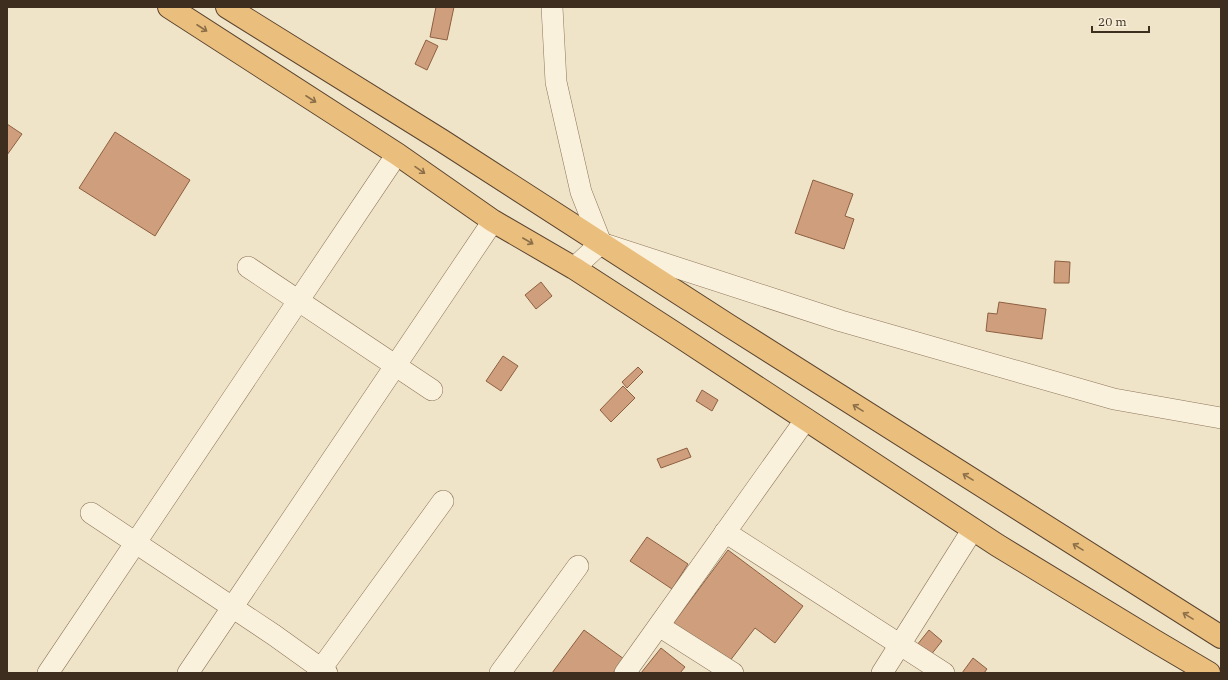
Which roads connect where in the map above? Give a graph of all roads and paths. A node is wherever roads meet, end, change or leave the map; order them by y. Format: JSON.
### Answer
{"nodes":[{"id":1,"x":169,"y":7,"type":"edge"},
{"id":2,"x":228,"y":7,"type":"edge"},
{"id":3,"x":552,"y":7,"type":"edge"},
{"id":4,"x":397,"y":154,"type":"junction"},
{"id":5,"x":493,"y":221,"type":"junction"},
{"id":6,"x":601,"y":243,"type":"junction"},
{"id":7,"x":248,"y":267,"type":"dead end"},
{"id":8,"x":574,"y":268,"type":"junction"},
{"id":9,"x":298,"y":301,"type":"junction"},
{"id":10,"x":395,"y":366,"type":"junction"},
{"id":11,"x":432,"y":390,"type":"dead end"},
{"id":12,"x":1221,"y":418,"type":"edge"},
{"id":13,"x":806,"y":419,"type":"junction"},
{"id":14,"x":443,"y":502,"type":"dead end"},
{"id":15,"x":91,"y":513,"type":"dead end"},
{"id":16,"x":973,"y":529,"type":"junction"},
{"id":17,"x":726,"y":532,"type":"junction"},
{"id":18,"x":136,"y":543,"type":"junction"},
{"id":19,"x":578,"y":566,"type":"dead end"},
{"id":20,"x":233,"y":607,"type":"junction"},
{"id":21,"x":659,"y":626,"type":"junction"},
{"id":22,"x":1221,"y":637,"type":"edge"},
{"id":23,"x":900,"y":645,"type":"junction"},
{"id":24,"x":322,"y":672,"type":"edge"},
{"id":25,"x":48,"y":673,"type":"edge"},
{"id":26,"x":188,"y":673,"type":"edge"},
{"id":27,"x":500,"y":673,"type":"edge"},
{"id":28,"x":625,"y":673,"type":"edge"},
{"id":29,"x":733,"y":673,"type":"edge"},
{"id":30,"x":882,"y":673,"type":"edge"},
{"id":31,"x":944,"y":673,"type":"edge"},
{"id":32,"x":1209,"y":673,"type":"edge"}],
"edges":[{"from":1,"to":4,"type":"highway","one_way":true},
{"from":2,"to":6,"type":"highway"},
{"from":3,"to":6,"type":"street"},
{"from":4,"to":5,"type":"highway","one_way":true},
{"from":4,"to":9,"type":"street"},
{"from":5,"to":8,"type":"highway","one_way":true},
{"from":5,"to":10,"type":"street"},
{"from":6,"to":8,"type":"street"},
{"from":6,"to":12,"type":"street"},
{"from":22,"to":6,"type":"highway","one_way":true},
{"from":7,"to":9,"type":"street"},
{"from":8,"to":13,"type":"highway"},
{"from":9,"to":10,"type":"street"},
{"from":9,"to":18,"type":"street"},
{"from":10,"to":11,"type":"street"},
{"from":10,"to":20,"type":"street"},
{"from":13,"to":16,"type":"highway"},
{"from":13,"to":17,"type":"street"},
{"from":14,"to":24,"type":"street"},
{"from":15,"to":18,"type":"street"},
{"from":16,"to":23,"type":"street"},
{"from":16,"to":32,"type":"highway"},
{"from":17,"to":21,"type":"street"},
{"from":17,"to":23,"type":"street"},
{"from":18,"to":20,"type":"street"},
{"from":18,"to":25,"type":"street"},
{"from":19,"to":27,"type":"street"},
{"from":20,"to":24,"type":"street"},
{"from":20,"to":26,"type":"street"},
{"from":21,"to":28,"type":"street"},
{"from":21,"to":29,"type":"street"},
{"from":23,"to":30,"type":"street"},
{"from":23,"to":31,"type":"street"}]}
